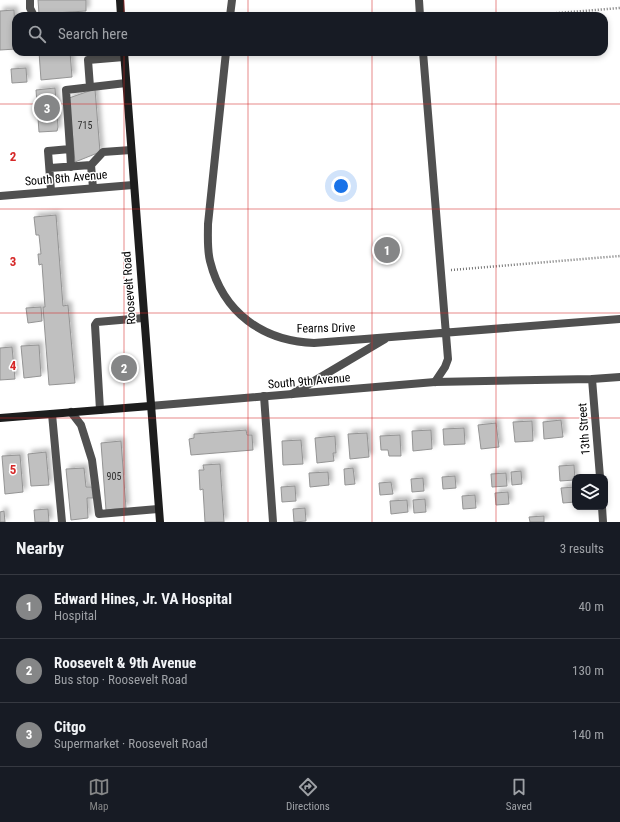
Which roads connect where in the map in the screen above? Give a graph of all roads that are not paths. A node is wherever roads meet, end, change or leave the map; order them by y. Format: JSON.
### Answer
{"nodes":[{"id":1,"x":30,"y":0,"type":"edge"},
{"id":2,"x":120,"y":0,"type":"edge"},
{"id":3,"x":232,"y":0,"type":"edge"},
{"id":4,"x":419,"y":0,"type":"edge"},
{"id":5,"x":32,"y":12,"type":"edge"},
{"id":6,"x":121,"y":12,"type":"edge"},
{"id":7,"x":230,"y":12,"type":"edge"},
{"id":8,"x":420,"y":12,"type":"edge"},
{"id":9,"x":112,"y":56,"type":"edge"},
{"id":10,"x":124,"y":56,"type":"edge"},
{"id":11,"x":226,"y":56,"type":"edge"},
{"id":12,"x":423,"y":56,"type":"edge"},
{"id":13,"x":126,"y":83,"type":"junction"},
{"id":14,"x":90,"y":87,"type":"junction"},
{"id":15,"x":70,"y":149,"type":"junction"},
{"id":16,"x":131,"y":150,"type":"junction"},
{"id":17,"x":91,"y":165,"type":"junction"},
{"id":18,"x":71,"y":167,"type":"junction"},
{"id":19,"x":50,"y":168,"type":"junction"},
{"id":20,"x":133,"y":184,"type":"junction"},
{"id":21,"x":93,"y":188,"type":"junction"},
{"id":22,"x":51,"y":191,"type":"junction"},
{"id":23,"x":0,"y":196,"type":"edge"},
{"id":24,"x":143,"y":318,"type":"junction"},
{"id":25,"x":620,"y":319,"type":"edge"},
{"id":26,"x":447,"y":333,"type":"junction"},
{"id":27,"x":388,"y":338,"type":"junction"},
{"id":28,"x":620,"y":377,"type":"edge"},
{"id":29,"x":592,"y":379,"type":"junction"},
{"id":30,"x":435,"y":382,"type":"junction"},
{"id":31,"x":292,"y":394,"type":"junction"},
{"id":32,"x":264,"y":396,"type":"junction"},
{"id":33,"x":150,"y":406,"type":"junction"},
{"id":34,"x":100,"y":410,"type":"junction"},
{"id":35,"x":71,"y":412,"type":"junction"},
{"id":36,"x":52,"y":414,"type":"junction"},
{"id":37,"x":0,"y":418,"type":"edge"},
{"id":38,"x":600,"y":474,"type":"edge"},
{"id":39,"x":158,"y":509,"type":"junction"},
{"id":40,"x":602,"y":510,"type":"edge"},
{"id":41,"x":62,"y":522,"type":"edge"},
{"id":42,"x":160,"y":522,"type":"edge"},
{"id":43,"x":273,"y":522,"type":"edge"},
{"id":44,"x":603,"y":522,"type":"edge"}],
"edges":[{"from":1,"to":5,"type":"street"},
{"from":2,"to":6,"type":"main road"},
{"from":3,"to":7,"type":"street"},
{"from":4,"to":8,"type":"street"},
{"from":9,"to":14,"type":"street"},
{"from":10,"to":13,"type":"main road","name":"Roosevelt Road"},
{"from":11,"to":27,"type":"street","name":"Fearns Drive"},
{"from":12,"to":26,"type":"street"},
{"from":13,"to":14,"type":"street"},
{"from":13,"to":16,"type":"main road","name":"Roosevelt Road"},
{"from":14,"to":15,"type":"street"},
{"from":15,"to":18,"type":"street"},
{"from":15,"to":19,"type":"street"},
{"from":16,"to":17,"type":"street"},
{"from":16,"to":20,"type":"main road","name":"Roosevelt Road"},
{"from":17,"to":18,"type":"street"},
{"from":17,"to":21,"type":"street"},
{"from":18,"to":19,"type":"street"},
{"from":19,"to":22,"type":"street"},
{"from":20,"to":21,"type":"street","name":"South 8th Avenue"},
{"from":20,"to":24,"type":"main road","name":"Roosevelt Road"},
{"from":21,"to":22,"type":"street","name":"South 8th Avenue"},
{"from":22,"to":23,"type":"street","name":"South 8th Avenue"},
{"from":24,"to":33,"type":"main road","name":"Roosevelt Road"},
{"from":24,"to":34,"type":"street"},
{"from":25,"to":26,"type":"street","name":"Fearns Drive"},
{"from":26,"to":27,"type":"street","name":"Fearns Drive"},
{"from":26,"to":30,"type":"street"},
{"from":27,"to":31,"type":"street"},
{"from":28,"to":29,"type":"street","name":"South 9th Avenue"},
{"from":29,"to":30,"type":"street","name":"South 9th Avenue"},
{"from":29,"to":38,"type":"street","name":"13th Street"},
{"from":30,"to":31,"type":"street","name":"South 9th Avenue"},
{"from":31,"to":32,"type":"street","name":"South 9th Avenue"},
{"from":32,"to":33,"type":"street","name":"South 9th Avenue"},
{"from":32,"to":43,"type":"street"},
{"from":33,"to":34,"type":"main road","name":"South 9th Avenue"},
{"from":33,"to":39,"type":"main road","name":"Roosevelt Road"},
{"from":34,"to":35,"type":"main road","name":"South 9th Avenue"},
{"from":35,"to":36,"type":"main road","name":"South 9th Avenue"},
{"from":35,"to":39,"type":"street"},
{"from":36,"to":37,"type":"main road","name":"South 9th Avenue"},
{"from":36,"to":41,"type":"street"},
{"from":39,"to":42,"type":"main road","name":"Roosevelt Road"},
{"from":40,"to":44,"type":"street"}]}
